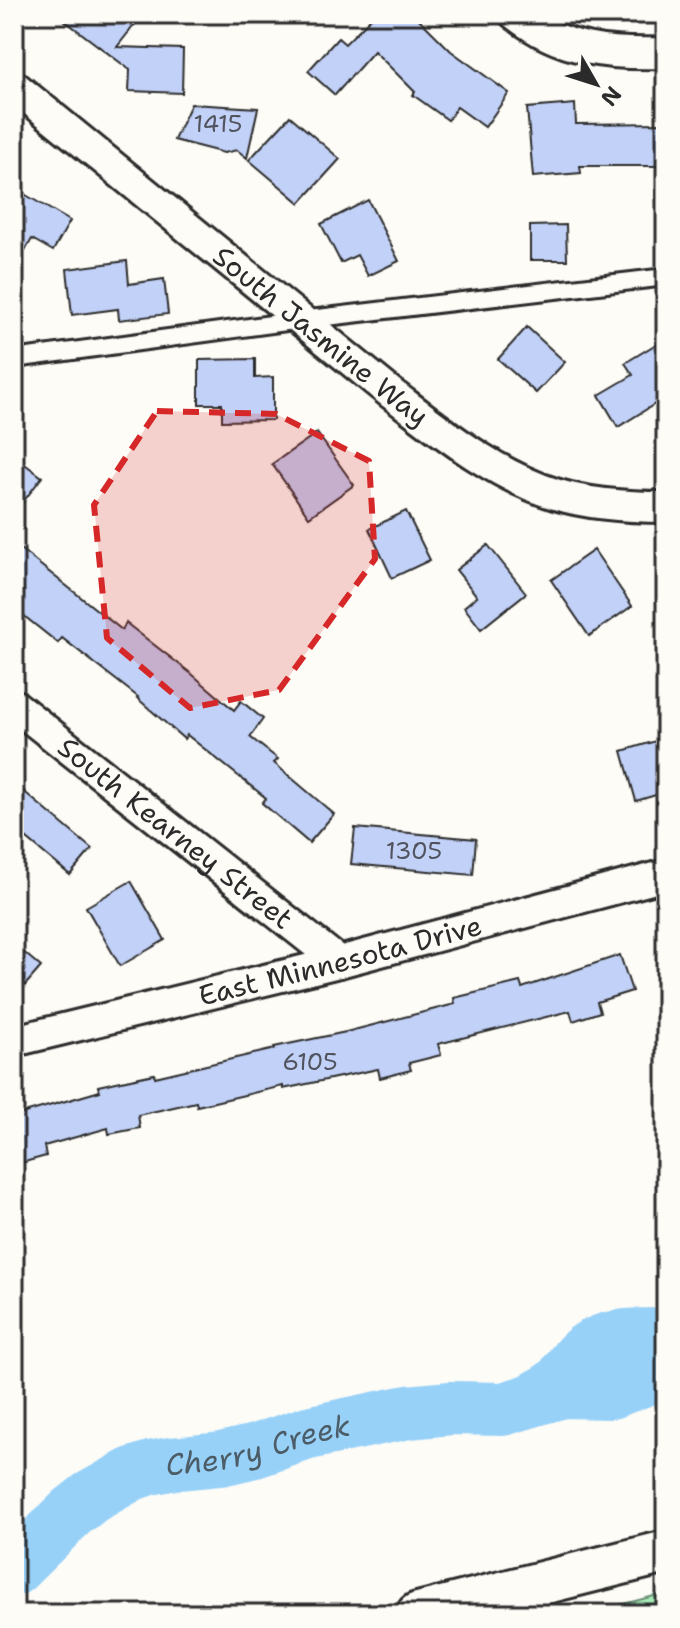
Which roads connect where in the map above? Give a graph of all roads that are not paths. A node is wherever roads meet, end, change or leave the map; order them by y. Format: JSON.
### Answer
{"nodes":[{"id":1,"x":515,"y":14,"type":"edge"},
{"id":2,"x":666,"y":53,"type":"edge"},
{"id":3,"x":14,"y":86,"type":"edge"},
{"id":4,"x":666,"y":277,"type":"edge"},
{"id":5,"x":301,"y":320,"type":"junction"},
{"id":6,"x":14,"y":359,"type":"edge"},
{"id":7,"x":666,"y":507,"type":"edge"},
{"id":8,"x":14,"y":705,"type":"edge"},
{"id":9,"x":666,"y":875,"type":"edge"},
{"id":10,"x":339,"y":962,"type":"junction"},
{"id":11,"x":14,"y":1041,"type":"edge"},
{"id":12,"x":666,"y":1552,"type":"edge"},
{"id":13,"x":418,"y":1614,"type":"edge"}],
"edges":[{"from":1,"to":2,"type":"street"},
{"from":3,"to":5,"type":"street","name":"South Jasmine Way"},
{"from":4,"to":5,"type":"lane"},
{"from":5,"to":6,"type":"lane"},
{"from":5,"to":7,"type":"street","name":"South Jasmine Way"},
{"from":8,"to":10,"type":"street","name":"South Kearney Street"},
{"from":9,"to":10,"type":"street","name":"East Minnesota Drive"},
{"from":10,"to":11,"type":"street","name":"East Minnesota Drive"},
{"from":12,"to":13,"type":"street"}]}
